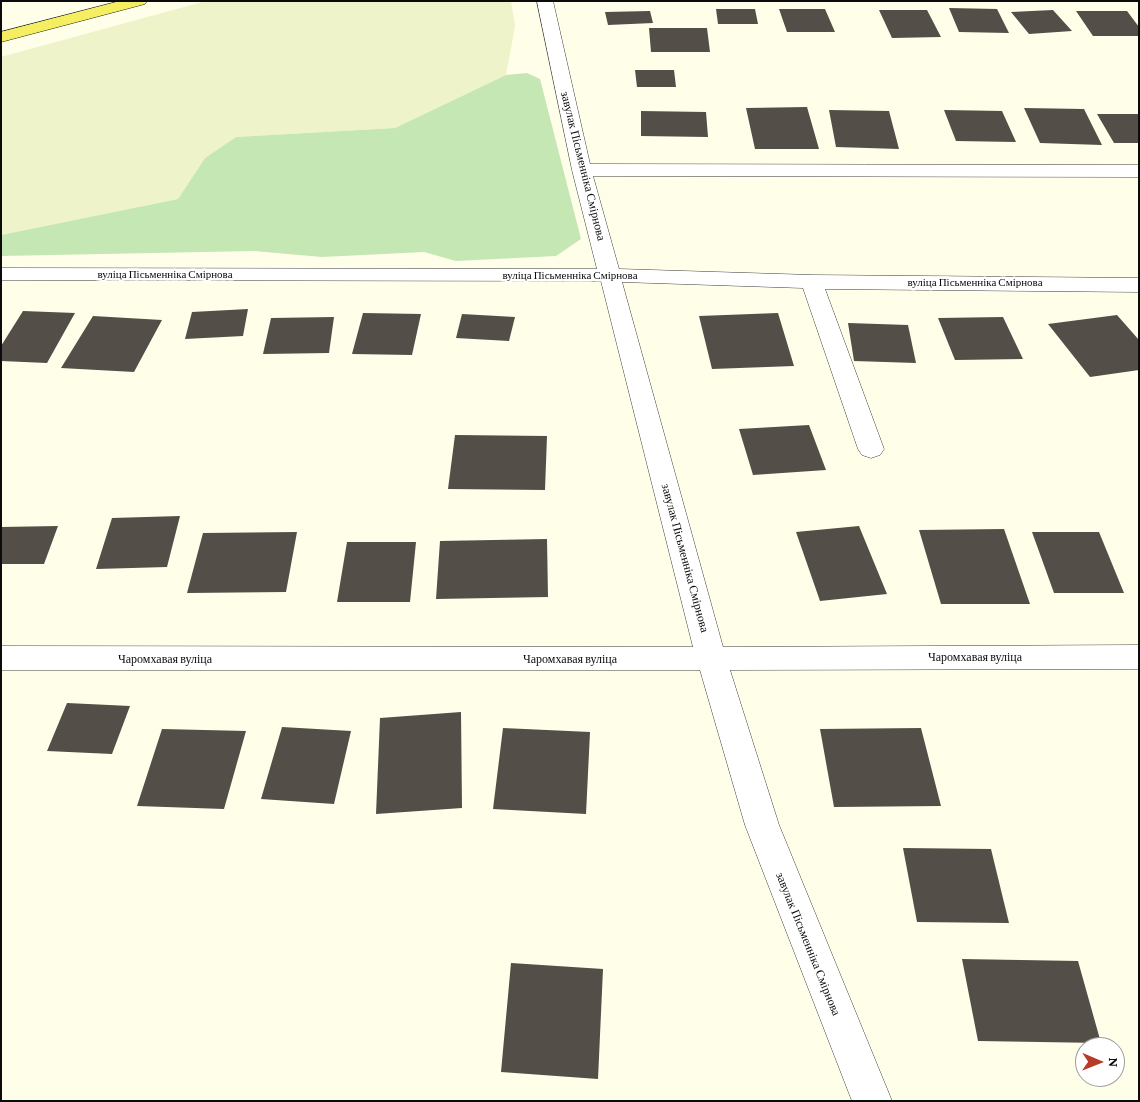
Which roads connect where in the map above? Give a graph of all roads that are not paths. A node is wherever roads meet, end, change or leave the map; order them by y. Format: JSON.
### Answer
{"nodes":[{"id":1,"x":139,"y":1,"type":"edge"},
{"id":2,"x":545,"y":1,"type":"edge"},
{"id":3,"x":1,"y":37,"type":"edge"},
{"id":4,"x":582,"y":170,"type":"junction"},
{"id":5,"x":1139,"y":171,"type":"edge"},
{"id":6,"x":1,"y":274,"type":"edge"},
{"id":7,"x":610,"y":275,"type":"junction"},
{"id":8,"x":812,"y":282,"type":"junction"},
{"id":9,"x":1139,"y":284,"type":"edge"},
{"id":10,"x":872,"y":449,"type":"dead end"},
{"id":11,"x":1139,"y":657,"type":"edge"},
{"id":12,"x":1,"y":658,"type":"edge"},
{"id":13,"x":711,"y":658,"type":"junction"},
{"id":14,"x":872,"y":1101,"type":"edge"}],
"edges":[{"from":1,"to":3,"type":"main road"},
{"from":2,"to":4,"type":"street","name":"завулак Пісьменніка Смірнова"},
{"from":4,"to":5,"type":"street"},
{"from":4,"to":7,"type":"street","name":"завулак Пісьменніка Смірнова"},
{"from":6,"to":7,"type":"street","name":"вуліца Пісьменніка Смірнова"},
{"from":7,"to":8,"type":"street","name":"вуліца Пісьменніка Смірнова"},
{"from":7,"to":13,"type":"street","name":"завулак Пісьменніка Смірнова"},
{"from":8,"to":9,"type":"street","name":"вуліца Пісьменніка Смірнова"},
{"from":8,"to":10,"type":"street"},
{"from":11,"to":13,"type":"street","name":"Чаромхавая вуліца"},
{"from":12,"to":13,"type":"street","name":"Чаромхавая вуліца"},
{"from":13,"to":14,"type":"street","name":"завулак Пісьменніка Смірнова"}]}
